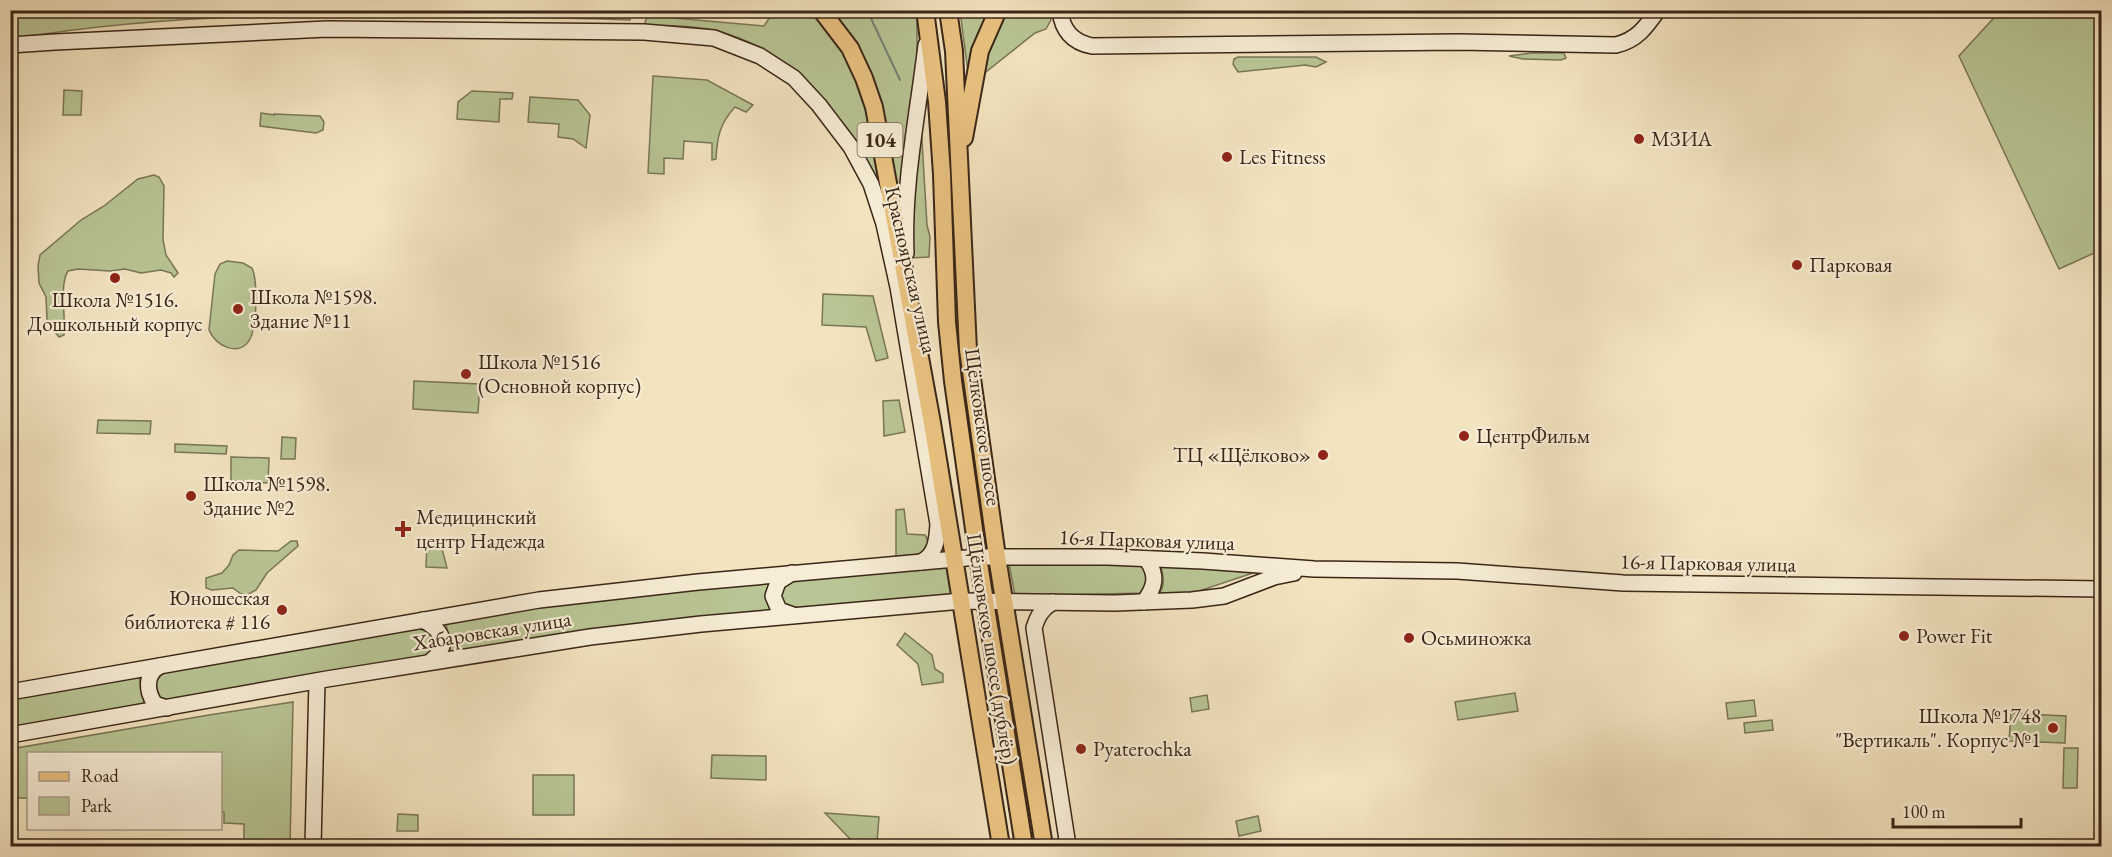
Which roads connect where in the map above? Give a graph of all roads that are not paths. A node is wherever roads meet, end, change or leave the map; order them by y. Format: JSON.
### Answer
{"nodes":[{"id":1,"x":821,"y":10,"type":"edge"},
{"id":2,"x":925,"y":10,"type":"edge"},
{"id":3,"x":948,"y":10,"type":"edge"},
{"id":4,"x":998,"y":10,"type":"edge"},
{"id":5,"x":1060,"y":10,"type":"edge"},
{"id":6,"x":1658,"y":10,"type":"edge"},
{"id":7,"x":928,"y":30,"type":"junction"},
{"id":8,"x":10,"y":45,"type":"edge"},
{"id":9,"x":959,"y":157,"type":"junction"},
{"id":10,"x":907,"y":282,"type":"junction"},
{"id":11,"x":997,"y":556,"type":"junction"},
{"id":12,"x":978,"y":557,"type":"junction"},
{"id":13,"x":955,"y":559,"type":"junction"},
{"id":14,"x":1147,"y":560,"type":"junction"},
{"id":15,"x":921,"y":562,"type":"junction"},
{"id":16,"x":1314,"y":569,"type":"junction"},
{"id":17,"x":792,"y":573,"type":"junction"},
{"id":18,"x":2102,"y":589,"type":"edge"},
{"id":19,"x":962,"y":601,"type":"junction"},
{"id":20,"x":985,"y":601,"type":"junction"},
{"id":21,"x":1004,"y":602,"type":"junction"},
{"id":22,"x":1053,"y":602,"type":"junction"},
{"id":23,"x":1144,"y":602,"type":"junction"},
{"id":24,"x":797,"y":616,"type":"junction"},
{"id":25,"x":423,"y":620,"type":"junction"},
{"id":26,"x":430,"y":662,"type":"junction"},
{"id":27,"x":160,"y":666,"type":"junction"},
{"id":28,"x":317,"y":681,"type":"junction"},
{"id":29,"x":10,"y":692,"type":"edge"},
{"id":30,"x":167,"y":708,"type":"junction"},
{"id":31,"x":10,"y":735,"type":"edge"},
{"id":32,"x":1067,"y":844,"type":"edge"},
{"id":33,"x":313,"y":846,"type":"edge"},
{"id":34,"x":1001,"y":846,"type":"edge"},
{"id":35,"x":1024,"y":846,"type":"edge"},
{"id":36,"x":1044,"y":846,"type":"edge"}],
"edges":[{"from":1,"to":10,"type":"main road","number":"104"},
{"from":2,"to":7,"type":"main road","name":"Щёлковское шоссе"},
{"from":3,"to":9,"type":"main road","name":"Щёлковское шоссе"},
{"from":4,"to":9,"type":"main road"},
{"from":5,"to":6,"type":"main road"},
{"from":7,"to":10,"type":"main road"},
{"from":7,"to":12,"type":"main road","name":"Щёлковское шоссе"},
{"from":8,"to":15,"type":"main road","name":"Красноярская улица"},
{"from":9,"to":11,"type":"main road","name":"Щёлковское шоссе"},
{"from":10,"to":13,"type":"main road","name":"Щёлковское шоссе (дублёр)"},
{"from":11,"to":12,"type":"main road","name":"16-я Парковая улица"},
{"from":11,"to":14,"type":"main road","name":"16-я Парковая улица"},
{"from":11,"to":21,"type":"main road","name":"Щёлковское шоссе"},
{"from":12,"to":13,"type":"main road","name":"Хабаровская улица"},
{"from":12,"to":20,"type":"main road","name":"Щёлковское шоссе"},
{"from":13,"to":15,"type":"main road","name":"Хабаровская улица"},
{"from":13,"to":19,"type":"main road","name":"Щёлковское шоссе (дублёр)"},
{"from":14,"to":16,"type":"main road","name":"16-я Парковая улица"},
{"from":14,"to":23,"type":"main road"},
{"from":15,"to":17,"type":"main road","name":"Хабаровская улица"},
{"from":16,"to":18,"type":"main road","name":"16-я Парковая улица"},
{"from":16,"to":23,"type":"main road","name":"16-я Парковая улица"},
{"from":17,"to":24,"type":"main road"},
{"from":17,"to":25,"type":"main road","name":"Хабаровская улица"},
{"from":19,"to":20,"type":"main road","name":"Хабаровская улица"},
{"from":19,"to":24,"type":"main road","name":"Хабаровская улица"},
{"from":19,"to":34,"type":"main road","name":"Щёлковское шоссе (дублёр)"},
{"from":20,"to":21,"type":"main road","name":"16-я Парковая улица"},
{"from":20,"to":35,"type":"main road","name":"Щёлковское шоссе"},
{"from":21,"to":22,"type":"main road","name":"16-я Парковая улица"},
{"from":21,"to":36,"type":"main road","name":"Щёлковское шоссе"},
{"from":22,"to":23,"type":"main road","name":"16-я Парковая улица"},
{"from":22,"to":32,"type":"main road"},
{"from":24,"to":26,"type":"main road","name":"Хабаровская улица"},
{"from":25,"to":26,"type":"main road"},
{"from":25,"to":27,"type":"main road","name":"Хабаровская улица"},
{"from":26,"to":28,"type":"main road","name":"Хабаровская улица"},
{"from":27,"to":29,"type":"main road","name":"Хабаровская улица"},
{"from":27,"to":30,"type":"main road"},
{"from":28,"to":30,"type":"main road","name":"Хабаровская улица"},
{"from":28,"to":33,"type":"main road"},
{"from":30,"to":31,"type":"main road","name":"Хабаровская улица"}]}
